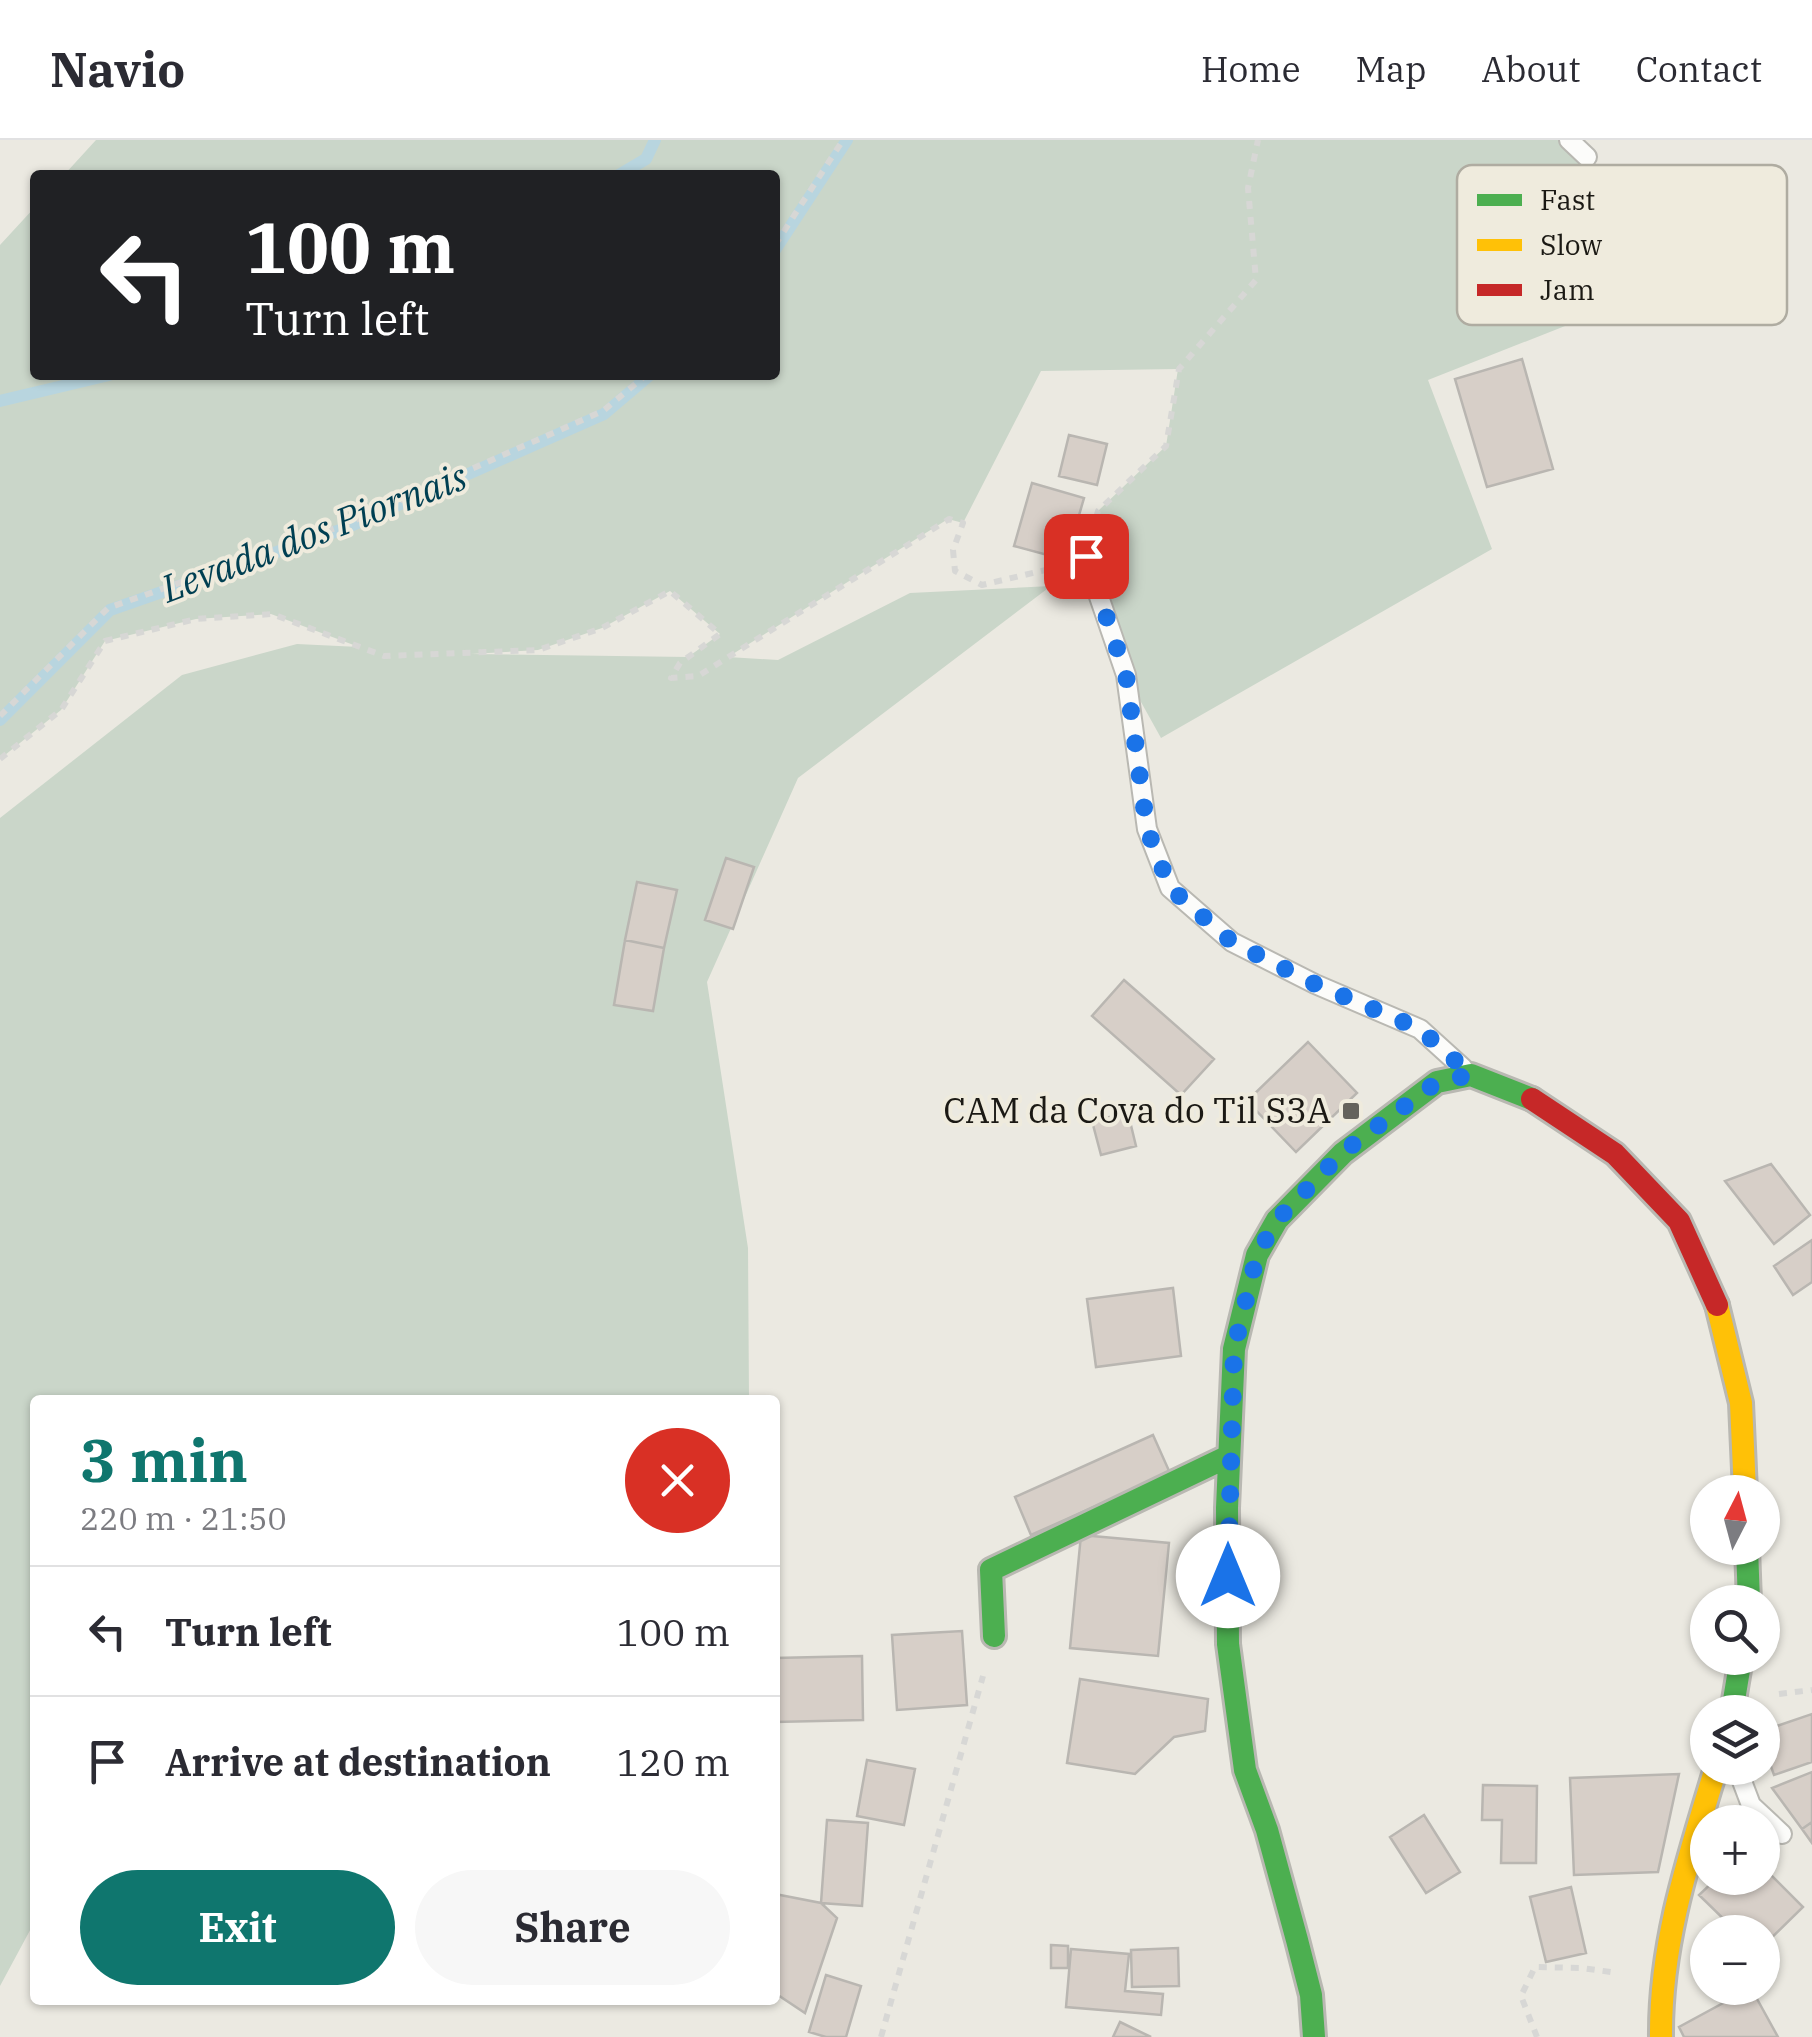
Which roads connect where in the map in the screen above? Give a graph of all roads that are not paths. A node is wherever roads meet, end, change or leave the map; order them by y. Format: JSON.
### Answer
{"nodes":[{"id":1,"x":1569,"y":140,"type":"edge"},
{"id":2,"x":1587,"y":157,"type":"dead end"},
{"id":3,"x":1086,"y":556,"type":"road end"},
{"id":4,"x":1471,"y":1075,"type":"junction"},
{"id":5,"x":1229,"y":1456,"type":"junction"},
{"id":6,"x":1744,"y":1475,"type":"edge"},
{"id":7,"x":994,"y":1636,"type":"road end"},
{"id":8,"x":1711,"y":1785,"type":"edge"},
{"id":9,"x":1743,"y":1785,"type":"edge"},
{"id":10,"x":1782,"y":1834,"type":"dead end"},
{"id":11,"x":1314,"y":2037,"type":"edge"},
{"id":12,"x":1661,"y":2037,"type":"edge"}],
"edges":[{"from":1,"to":2,"type":"lane"},
{"from":3,"to":4,"type":"lane"},
{"from":4,"to":5,"type":"street"},
{"from":4,"to":6,"type":"street"},
{"from":5,"to":7,"type":"street"},
{"from":5,"to":11,"type":"street"},
{"from":8,"to":12,"type":"street"},
{"from":9,"to":10,"type":"lane"}]}
